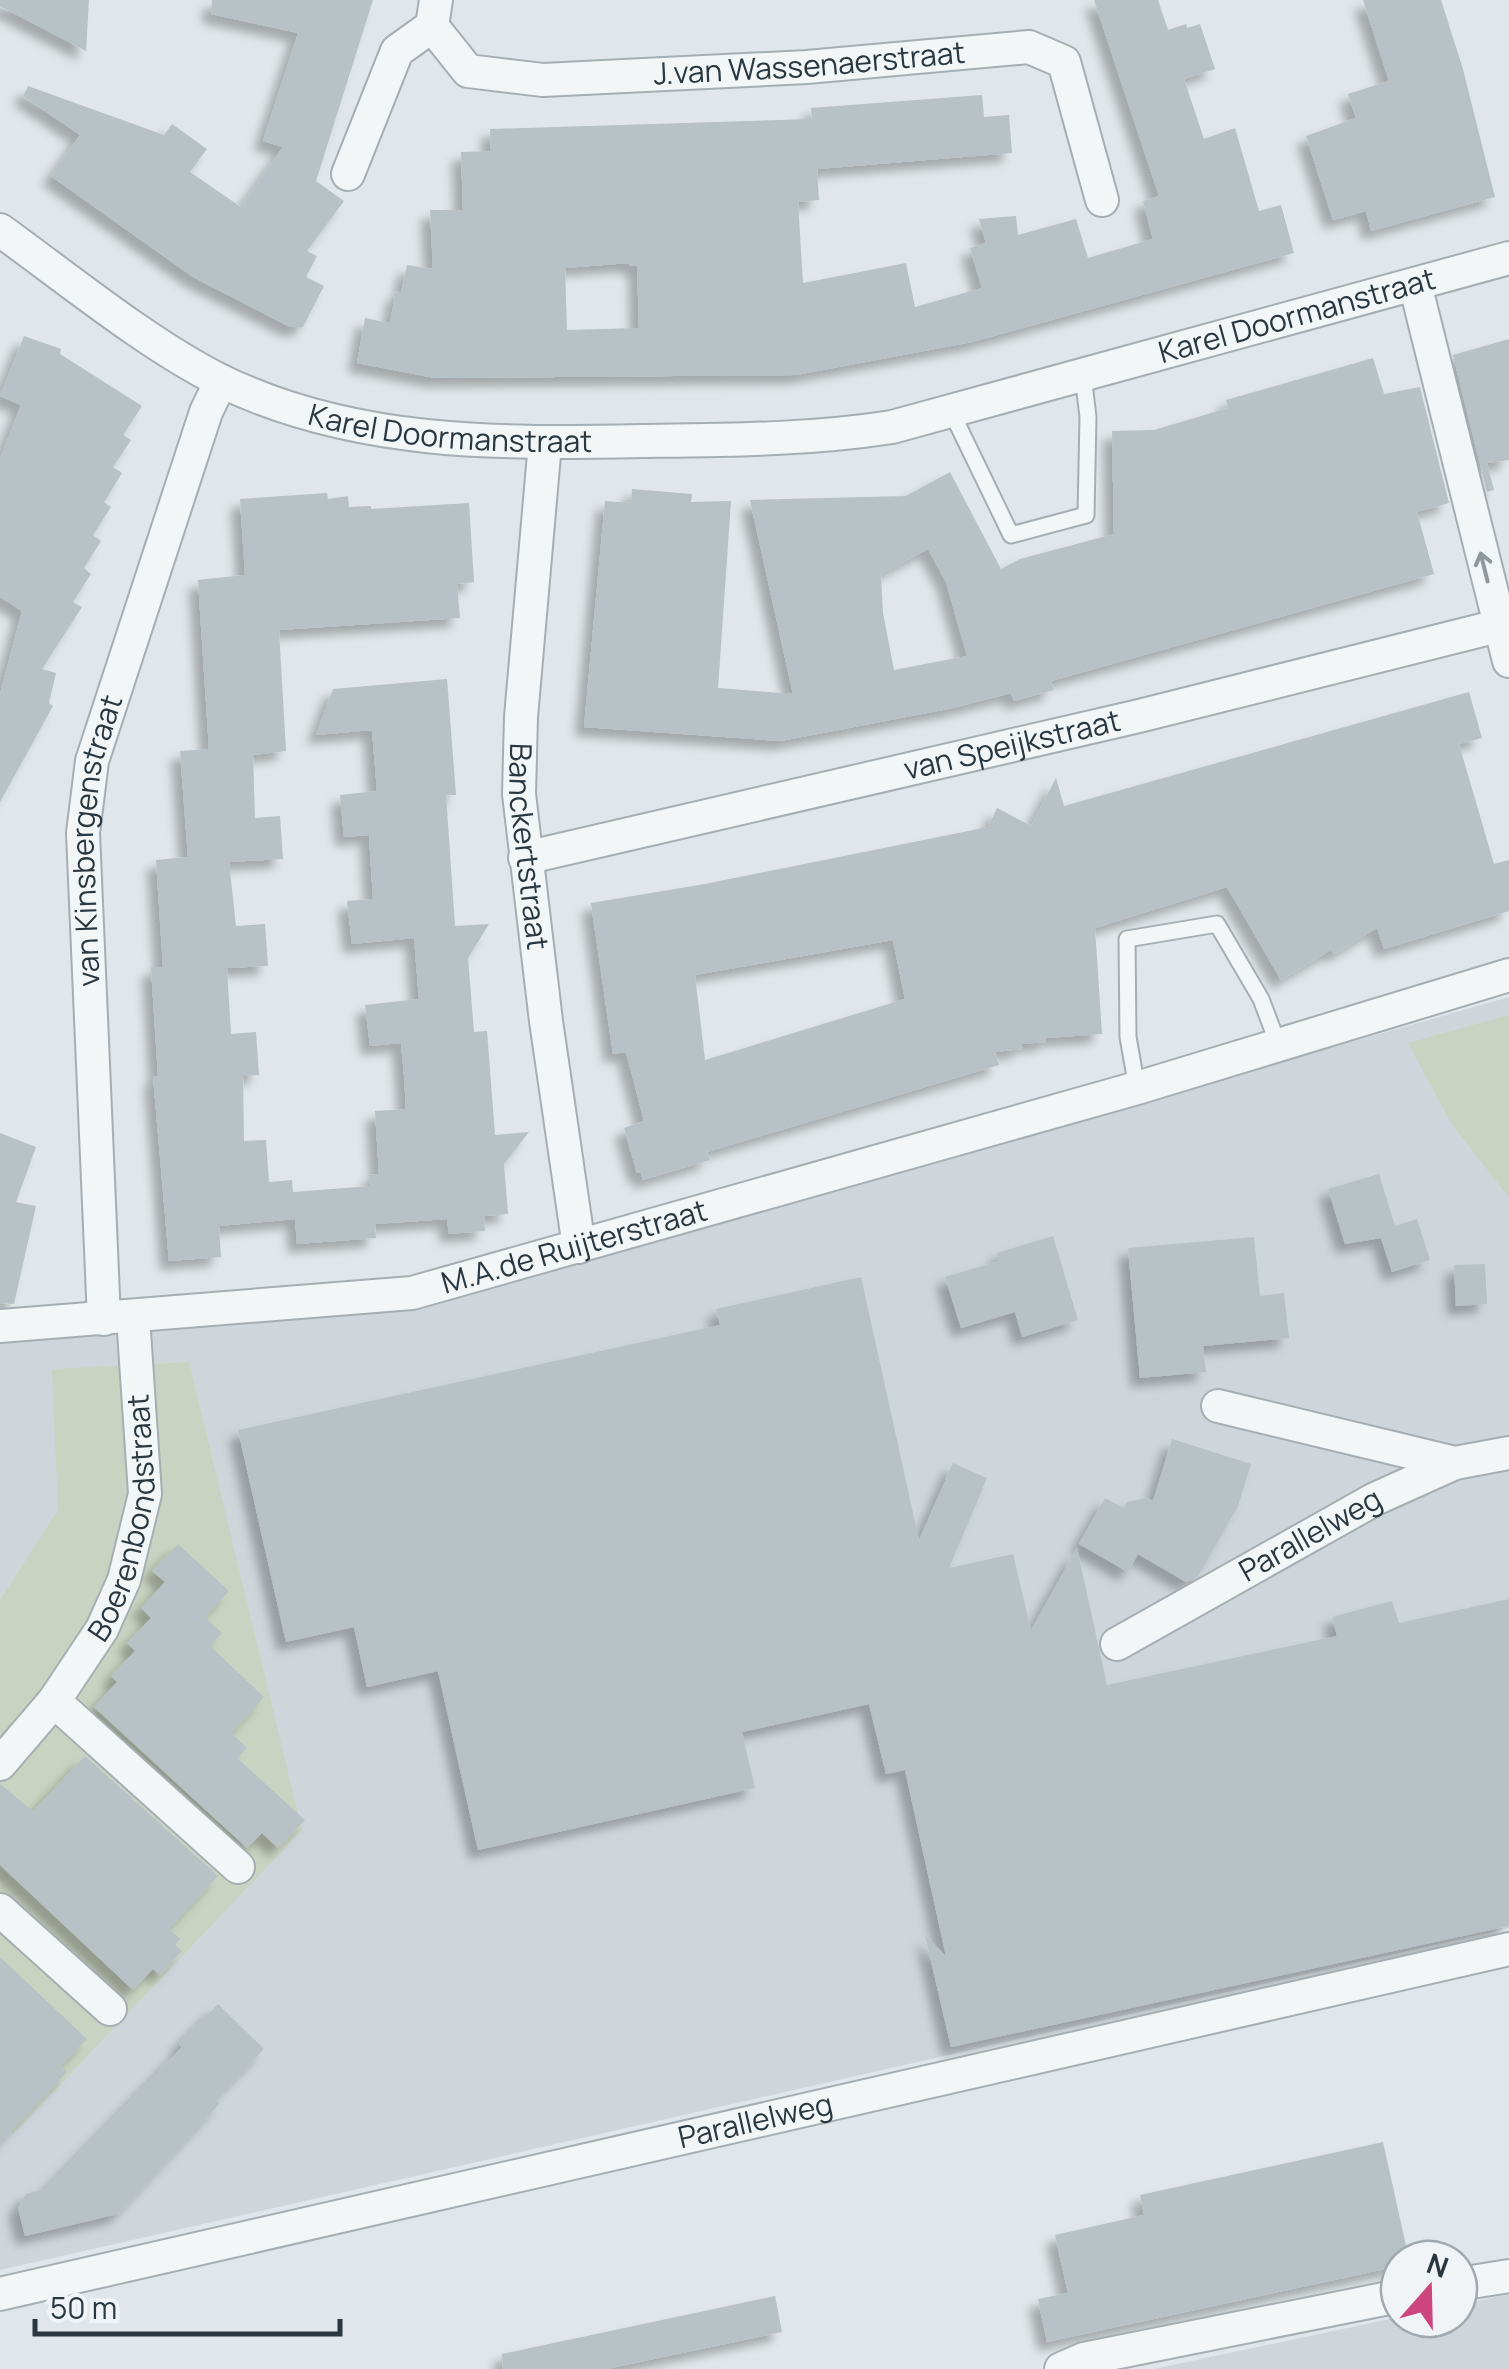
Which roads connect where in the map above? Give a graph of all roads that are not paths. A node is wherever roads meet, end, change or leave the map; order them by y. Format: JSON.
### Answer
{"nodes":[{"id":1,"x":434,"y":13,"type":"edge"},
{"id":2,"x":348,"y":174,"type":"dead end"},
{"id":3,"x":1102,"y":200,"type":"dead end"},
{"id":4,"x":0,"y":230,"type":"edge"},
{"id":5,"x":1509,"y":258,"type":"edge"},
{"id":6,"x":1416,"y":284,"type":"junction"},
{"id":7,"x":1082,"y":374,"type":"junction"},
{"id":8,"x":221,"y":380,"type":"junction"},
{"id":9,"x":950,"y":411,"type":"junction"},
{"id":10,"x":545,"y":443,"type":"junction"},
{"id":11,"x":1498,"y":626,"type":"junction"},
{"id":12,"x":1509,"y":661,"type":"edge"},
{"id":13,"x":526,"y":858,"type":"junction"},
{"id":14,"x":1509,"y":975,"type":"edge"},
{"id":15,"x":1278,"y":1044,"type":"junction"},
{"id":16,"x":1137,"y":1088,"type":"junction"},
{"id":17,"x":579,"y":1247,"type":"junction"},
{"id":18,"x":119,"y":1318,"type":"junction"},
{"id":19,"x":0,"y":1326,"type":"edge"},
{"id":20,"x":1218,"y":1406,"type":"dead end"},
{"id":21,"x":1509,"y":1453,"type":"edge"},
{"id":22,"x":1455,"y":1463,"type":"junction"},
{"id":23,"x":1117,"y":1644,"type":"dead end"},
{"id":24,"x":54,"y":1702,"type":"junction"},
{"id":25,"x":0,"y":1764,"type":"edge"},
{"id":26,"x":238,"y":1867,"type":"dead end"},
{"id":27,"x":0,"y":1910,"type":"edge"},
{"id":28,"x":1509,"y":1949,"type":"edge"},
{"id":29,"x":110,"y":2010,"type":"dead end"},
{"id":30,"x":1509,"y":2276,"type":"edge"},
{"id":31,"x":1479,"y":2281,"type":"edge"},
{"id":32,"x":0,"y":2294,"type":"edge"},
{"id":33,"x":1379,"y":2300,"type":"edge"},
{"id":34,"x":1062,"y":2369,"type":"edge"}],
"edges":[{"from":1,"to":2,"type":"street","name":"J.van Wassenaerstraat"},
{"from":1,"to":3,"type":"street","name":"J.van Wassenaerstraat"},
{"from":4,"to":8,"type":"street","name":"Karel Doormanstraat"},
{"from":5,"to":6,"type":"street","name":"Karel Doormanstraat"},
{"from":6,"to":7,"type":"street","name":"Karel Doormanstraat"},
{"from":11,"to":6,"type":"street","one_way":true},
{"from":7,"to":9,"type":"street","name":"Karel Doormanstraat"},
{"from":7,"to":9,"type":"lane"},
{"from":8,"to":10,"type":"street","name":"Karel Doormanstraat"},
{"from":8,"to":18,"type":"street","name":"van Kinsbergenstraat"},
{"from":9,"to":10,"type":"street","name":"Karel Doormanstraat"},
{"from":10,"to":13,"type":"street","name":"Banckertstraat"},
{"from":11,"to":12,"type":"street"},
{"from":11,"to":13,"type":"street","name":"van Speijkstraat"},
{"from":13,"to":17,"type":"street","name":"Banckertstraat"},
{"from":14,"to":15,"type":"street","name":"M.A.de Ruijterstraat"},
{"from":15,"to":16,"type":"street","name":"M.A.de Ruijterstraat"},
{"from":15,"to":16,"type":"lane"},
{"from":16,"to":17,"type":"street","name":"M.A.de Ruijterstraat"},
{"from":17,"to":18,"type":"street","name":"M.A.de Ruijterstraat"},
{"from":18,"to":19,"type":"street","name":"M.A.de Ruijterstraat"},
{"from":18,"to":24,"type":"street","name":"Boerenbondstraat"},
{"from":20,"to":22,"type":"street","name":"Parallelweg"},
{"from":21,"to":22,"type":"street","name":"Parallelweg"},
{"from":22,"to":23,"type":"street","name":"Parallelweg"},
{"from":24,"to":25,"type":"street","name":"Boerenbondstraat"},
{"from":24,"to":26,"type":"street"},
{"from":27,"to":29,"type":"street"},
{"from":28,"to":32,"type":"street","name":"Parallelweg"},
{"from":30,"to":31,"type":"street"},
{"from":33,"to":34,"type":"street"}]}
